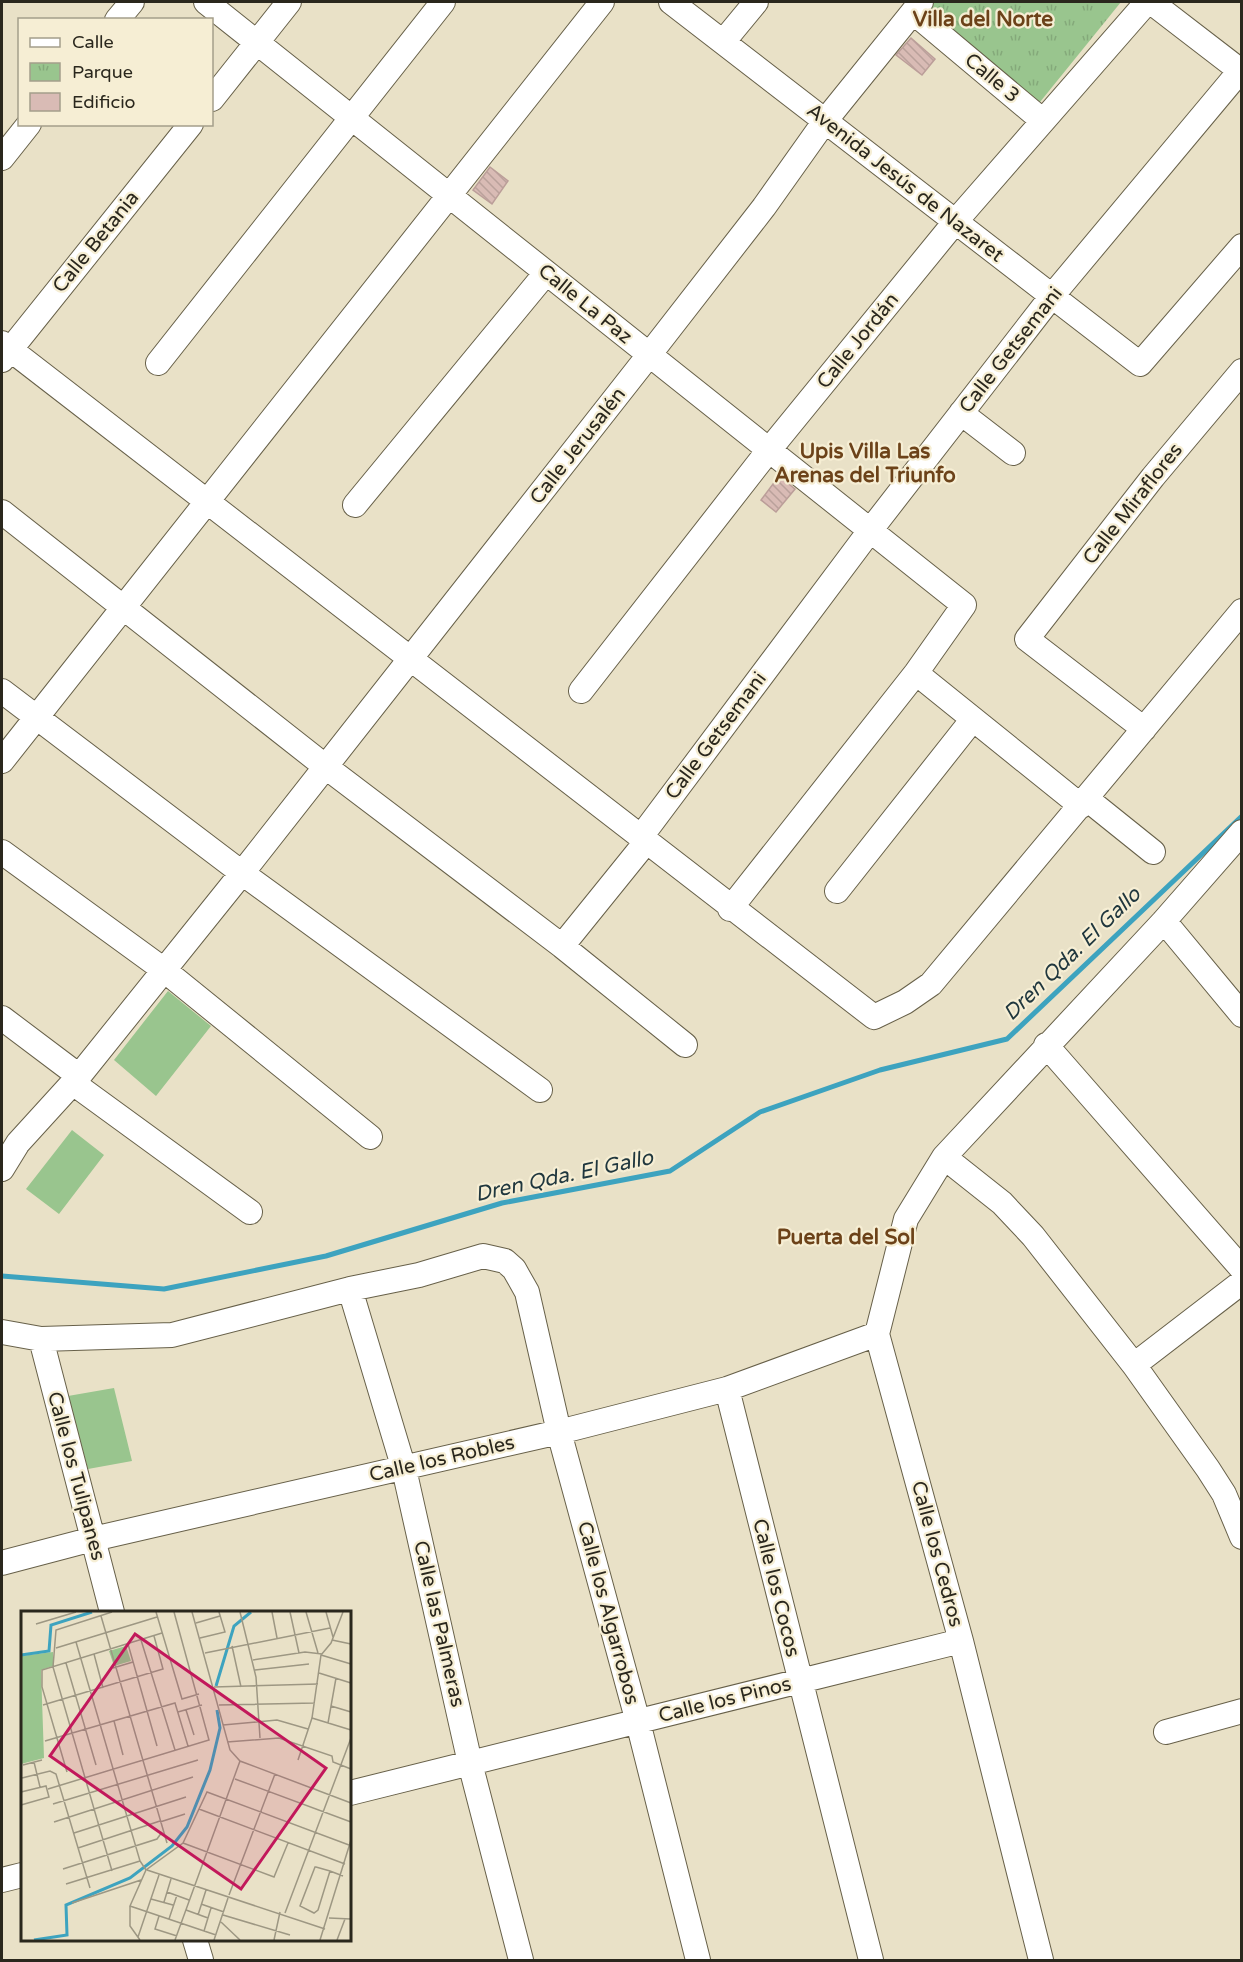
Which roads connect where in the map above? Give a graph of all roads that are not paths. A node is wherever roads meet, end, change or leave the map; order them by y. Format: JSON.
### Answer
{"nodes":[{"id":1,"x":132,"y":2,"type":"edge"},
{"id":2,"x":206,"y":2,"type":"edge"},
{"id":3,"x":289,"y":2,"type":"edge"},
{"id":4,"x":443,"y":2,"type":"edge"},
{"id":5,"x":602,"y":2,"type":"edge"},
{"id":6,"x":671,"y":2,"type":"edge"},
{"id":7,"x":756,"y":2,"type":"edge"},
{"id":8,"x":1149,"y":2,"type":"edge"},
{"id":9,"x":917,"y":7,"type":"edge"},
{"id":10,"x":119,"y":18,"type":"edge"},
{"id":11,"x":257,"y":42,"type":"junction"},
{"id":12,"x":723,"y":42,"type":"junction"},
{"id":13,"x":1241,"y":72,"type":"edge"},
{"id":14,"x":213,"y":98,"type":"edge"},
{"id":15,"x":350,"y":116,"type":"junction"},
{"id":16,"x":825,"y":121,"type":"junction"},
{"id":17,"x":1043,"y":121,"type":"junction"},
{"id":18,"x":27,"y":126,"type":"edge"},
{"id":19,"x":189,"y":126,"type":"edge"},
{"id":20,"x":2,"y":158,"type":"edge"},
{"id":21,"x":447,"y":194,"type":"junction"},
{"id":22,"x":955,"y":222,"type":"junction"},
{"id":23,"x":1242,"y":246,"type":"edge"},
{"id":24,"x":546,"y":273,"type":"junction"},
{"id":25,"x":1052,"y":296,"type":"junction"},
{"id":26,"x":4,"y":351,"type":"edge"},
{"id":27,"x":649,"y":355,"type":"junction"},
{"id":28,"x":158,"y":363,"type":"dead end"},
{"id":29,"x":1242,"y":371,"type":"edge"},
{"id":30,"x":961,"y":413,"type":"junction"},
{"id":31,"x":769,"y":450,"type":"junction"},
{"id":32,"x":1013,"y":453,"type":"dead end"},
{"id":33,"x":206,"y":501,"type":"junction"},
{"id":34,"x":355,"y":506,"type":"dead end"},
{"id":35,"x":2,"y":512,"type":"edge"},
{"id":36,"x":869,"y":532,"type":"junction"},
{"id":37,"x":123,"y":607,"type":"junction"},
{"id":38,"x":1242,"y":611,"type":"edge"},
{"id":39,"x":410,"y":660,"type":"junction"},
{"id":40,"x":916,"y":673,"type":"junction"},
{"id":41,"x":2,"y":691,"type":"edge"},
{"id":42,"x":581,"y":691,"type":"dead end"},
{"id":43,"x":36,"y":718,"type":"junction"},
{"id":44,"x":973,"y":720,"type":"junction"},
{"id":45,"x":1144,"y":729,"type":"junction"},
{"id":46,"x":2,"y":761,"type":"edge"},
{"id":47,"x":326,"y":767,"type":"junction"},
{"id":48,"x":1084,"y":803,"type":"junction"},
{"id":49,"x":1242,"y":831,"type":"edge"},
{"id":50,"x":643,"y":840,"type":"junction"},
{"id":51,"x":2,"y":852,"type":"edge"},
{"id":52,"x":1152,"y":852,"type":"dead end"},
{"id":53,"x":242,"y":873,"type":"junction"},
{"id":54,"x":837,"y":891,"type":"dead end"},
{"id":55,"x":730,"y":909,"type":"junction"},
{"id":56,"x":1164,"y":921,"type":"junction"},
{"id":57,"x":562,"y":946,"type":"junction"},
{"id":58,"x":164,"y":970,"type":"junction"},
{"id":59,"x":1242,"y":1015,"type":"edge"},
{"id":60,"x":2,"y":1018,"type":"edge"},
{"id":61,"x":685,"y":1045,"type":"dead end"},
{"id":62,"x":1047,"y":1045,"type":"junction"},
{"id":63,"x":76,"y":1079,"type":"junction"},
{"id":64,"x":540,"y":1090,"type":"dead end"},
{"id":65,"x":370,"y":1137,"type":"dead end"},
{"id":66,"x":10,"y":1147,"type":"edge"},
{"id":67,"x":944,"y":1157,"type":"junction"},
{"id":68,"x":2,"y":1169,"type":"edge"},
{"id":69,"x":250,"y":1212,"type":"dead end"},
{"id":70,"x":1242,"y":1269,"type":"edge"},
{"id":71,"x":1242,"y":1282,"type":"edge"},
{"id":72,"x":350,"y":1289,"type":"junction"},
{"id":73,"x":2,"y":1332,"type":"edge"},
{"id":74,"x":877,"y":1334,"type":"junction"},
{"id":75,"x":41,"y":1339,"type":"junction"},
{"id":76,"x":1134,"y":1365,"type":"junction"},
{"id":77,"x":727,"y":1389,"type":"junction"},
{"id":78,"x":559,"y":1432,"type":"junction"},
{"id":79,"x":404,"y":1469,"type":"junction"},
{"id":80,"x":1242,"y":1537,"type":"edge"},
{"id":81,"x":93,"y":1539,"type":"junction"},
{"id":82,"x":2,"y":1563,"type":"edge"},
{"id":83,"x":112,"y":1611,"type":"edge"},
{"id":84,"x":961,"y":1641,"type":"junction"},
{"id":85,"x":799,"y":1681,"type":"junction"},
{"id":86,"x":1242,"y":1711,"type":"edge"},
{"id":87,"x":638,"y":1722,"type":"junction"},
{"id":88,"x":1166,"y":1732,"type":"dead end"},
{"id":89,"x":470,"y":1763,"type":"junction"},
{"id":90,"x":351,"y":1793,"type":"edge"},
{"id":91,"x":21,"y":1875,"type":"edge"},
{"id":92,"x":2,"y":1880,"type":"edge"},
{"id":93,"x":195,"y":1941,"type":"edge"},
{"id":94,"x":201,"y":1960,"type":"edge"},
{"id":95,"x":522,"y":1960,"type":"edge"},
{"id":96,"x":698,"y":1960,"type":"edge"},
{"id":97,"x":871,"y":1960,"type":"edge"},
{"id":98,"x":1041,"y":1960,"type":"edge"}],
"edges":[{"from":1,"to":10,"type":"street"},
{"from":2,"to":11,"type":"street","name":"Calle La Paz"},
{"from":3,"to":11,"type":"street"},
{"from":4,"to":15,"type":"street"},
{"from":5,"to":21,"type":"street"},
{"from":6,"to":12,"type":"street","name":"Avenida Jesús de Nazaret"},
{"from":7,"to":12,"type":"street"},
{"from":8,"to":13,"type":"street"},
{"from":8,"to":17,"type":"street","name":"Calle Jordán"},
{"from":9,"to":16,"type":"street","name":"Calle Jerusalén"},
{"from":9,"to":17,"type":"street","name":"Calle 3"},
{"from":11,"to":14,"type":"street"},
{"from":11,"to":15,"type":"street","name":"Calle La Paz"},
{"from":12,"to":16,"type":"street","name":"Avenida Jesús de Nazaret"},
{"from":13,"to":25,"type":"street","name":"Calle Getsemani"},
{"from":15,"to":21,"type":"street","name":"Calle La Paz"},
{"from":15,"to":28,"type":"street"},
{"from":16,"to":22,"type":"street","name":"Avenida Jesús de Nazaret"},
{"from":16,"to":27,"type":"street","name":"Calle Jerusalén"},
{"from":17,"to":22,"type":"street","name":"Calle Jordán"},
{"from":18,"to":20,"type":"street"},
{"from":19,"to":26,"type":"street","name":"Calle Betania"},
{"from":21,"to":24,"type":"street","name":"Calle La Paz"},
{"from":21,"to":33,"type":"street"},
{"from":22,"to":25,"type":"street","name":"Avenida Jesús de Nazaret"},
{"from":22,"to":31,"type":"street","name":"Calle Jordán"},
{"from":23,"to":25,"type":"street","name":"Avenida Jesús de Nazaret"},
{"from":24,"to":27,"type":"street","name":"Calle La Paz"},
{"from":24,"to":34,"type":"street"},
{"from":25,"to":30,"type":"street","name":"Calle Getsemani"},
{"from":26,"to":33,"type":"street"},
{"from":27,"to":31,"type":"street","name":"Calle La Paz"},
{"from":27,"to":39,"type":"street","name":"Calle Jerusalén"},
{"from":29,"to":45,"type":"street","name":"Calle Miraflores"},
{"from":30,"to":32,"type":"street"},
{"from":30,"to":36,"type":"street","name":"Calle Getsemani"},
{"from":31,"to":36,"type":"street","name":"Calle La Paz"},
{"from":31,"to":42,"type":"street","name":"Calle Jordán"},
{"from":33,"to":37,"type":"street"},
{"from":33,"to":39,"type":"street"},
{"from":35,"to":37,"type":"street"},
{"from":36,"to":40,"type":"street","name":"Calle La Paz"},
{"from":36,"to":50,"type":"street","name":"Calle Getsemani"},
{"from":37,"to":43,"type":"street"},
{"from":37,"to":47,"type":"street"},
{"from":38,"to":45,"type":"street"},
{"from":39,"to":47,"type":"street","name":"Calle Jerusalén"},
{"from":39,"to":50,"type":"street"},
{"from":40,"to":44,"type":"street"},
{"from":40,"to":55,"type":"street"},
{"from":41,"to":43,"type":"street"},
{"from":43,"to":46,"type":"street"},
{"from":43,"to":53,"type":"street"},
{"from":44,"to":48,"type":"street"},
{"from":44,"to":54,"type":"street"},
{"from":45,"to":48,"type":"street"},
{"from":47,"to":53,"type":"street","name":"Calle Jerusalén"},
{"from":47,"to":57,"type":"street"},
{"from":48,"to":52,"type":"street"},
{"from":48,"to":55,"type":"street"},
{"from":49,"to":56,"type":"street","name":"Calle los Cedros"},
{"from":50,"to":55,"type":"street"},
{"from":50,"to":57,"type":"street","name":"Calle Getsemani"},
{"from":51,"to":58,"type":"street"},
{"from":53,"to":58,"type":"street","name":"Calle Jerusalén"},
{"from":53,"to":64,"type":"street"},
{"from":56,"to":59,"type":"street"},
{"from":56,"to":62,"type":"street","name":"Calle los Cedros"},
{"from":57,"to":61,"type":"street"},
{"from":58,"to":63,"type":"street","name":"Calle Jerusalén"},
{"from":58,"to":65,"type":"street"},
{"from":60,"to":63,"type":"street"},
{"from":62,"to":67,"type":"street","name":"Calle los Cedros"},
{"from":62,"to":70,"type":"street"},
{"from":63,"to":66,"type":"street","name":"Calle Jerusalén"},
{"from":63,"to":69,"type":"street"},
{"from":66,"to":68,"type":"street","name":"Calle Jerusalén"},
{"from":67,"to":74,"type":"street","name":"Calle los Cedros"},
{"from":67,"to":76,"type":"street"},
{"from":71,"to":76,"type":"street"},
{"from":72,"to":75,"type":"street"},
{"from":72,"to":78,"type":"street","name":"Calle los Algarrobos"},
{"from":72,"to":79,"type":"street","name":"Calle las Palmeras"},
{"from":73,"to":75,"type":"street"},
{"from":74,"to":77,"type":"street","name":"Calle los Robles"},
{"from":74,"to":84,"type":"street","name":"Calle los Cedros"},
{"from":75,"to":81,"type":"street","name":"Calle los Tulipanes"},
{"from":76,"to":80,"type":"street"},
{"from":77,"to":78,"type":"street","name":"Calle los Robles"},
{"from":77,"to":85,"type":"street","name":"Calle los Cocos"},
{"from":78,"to":79,"type":"street","name":"Calle los Robles"},
{"from":78,"to":87,"type":"street","name":"Calle los Algarrobos"},
{"from":79,"to":81,"type":"street","name":"Calle los Robles"},
{"from":79,"to":89,"type":"street","name":"Calle las Palmeras"},
{"from":81,"to":82,"type":"street","name":"Calle los Robles"},
{"from":81,"to":83,"type":"street","name":"Calle los Tulipanes"},
{"from":84,"to":85,"type":"street","name":"Calle los Pinos"},
{"from":84,"to":98,"type":"street","name":"Calle los Cedros"},
{"from":85,"to":87,"type":"street","name":"Calle los Pinos"},
{"from":85,"to":97,"type":"street","name":"Calle los Cocos"},
{"from":86,"to":88,"type":"street"},
{"from":87,"to":89,"type":"street","name":"Calle los Pinos"},
{"from":87,"to":96,"type":"street","name":"Calle los Algarrobos"},
{"from":89,"to":90,"type":"street","name":"Calle los Pinos"},
{"from":89,"to":95,"type":"street","name":"Calle las Palmeras"},
{"from":91,"to":92,"type":"street"},
{"from":93,"to":94,"type":"street"}]}
